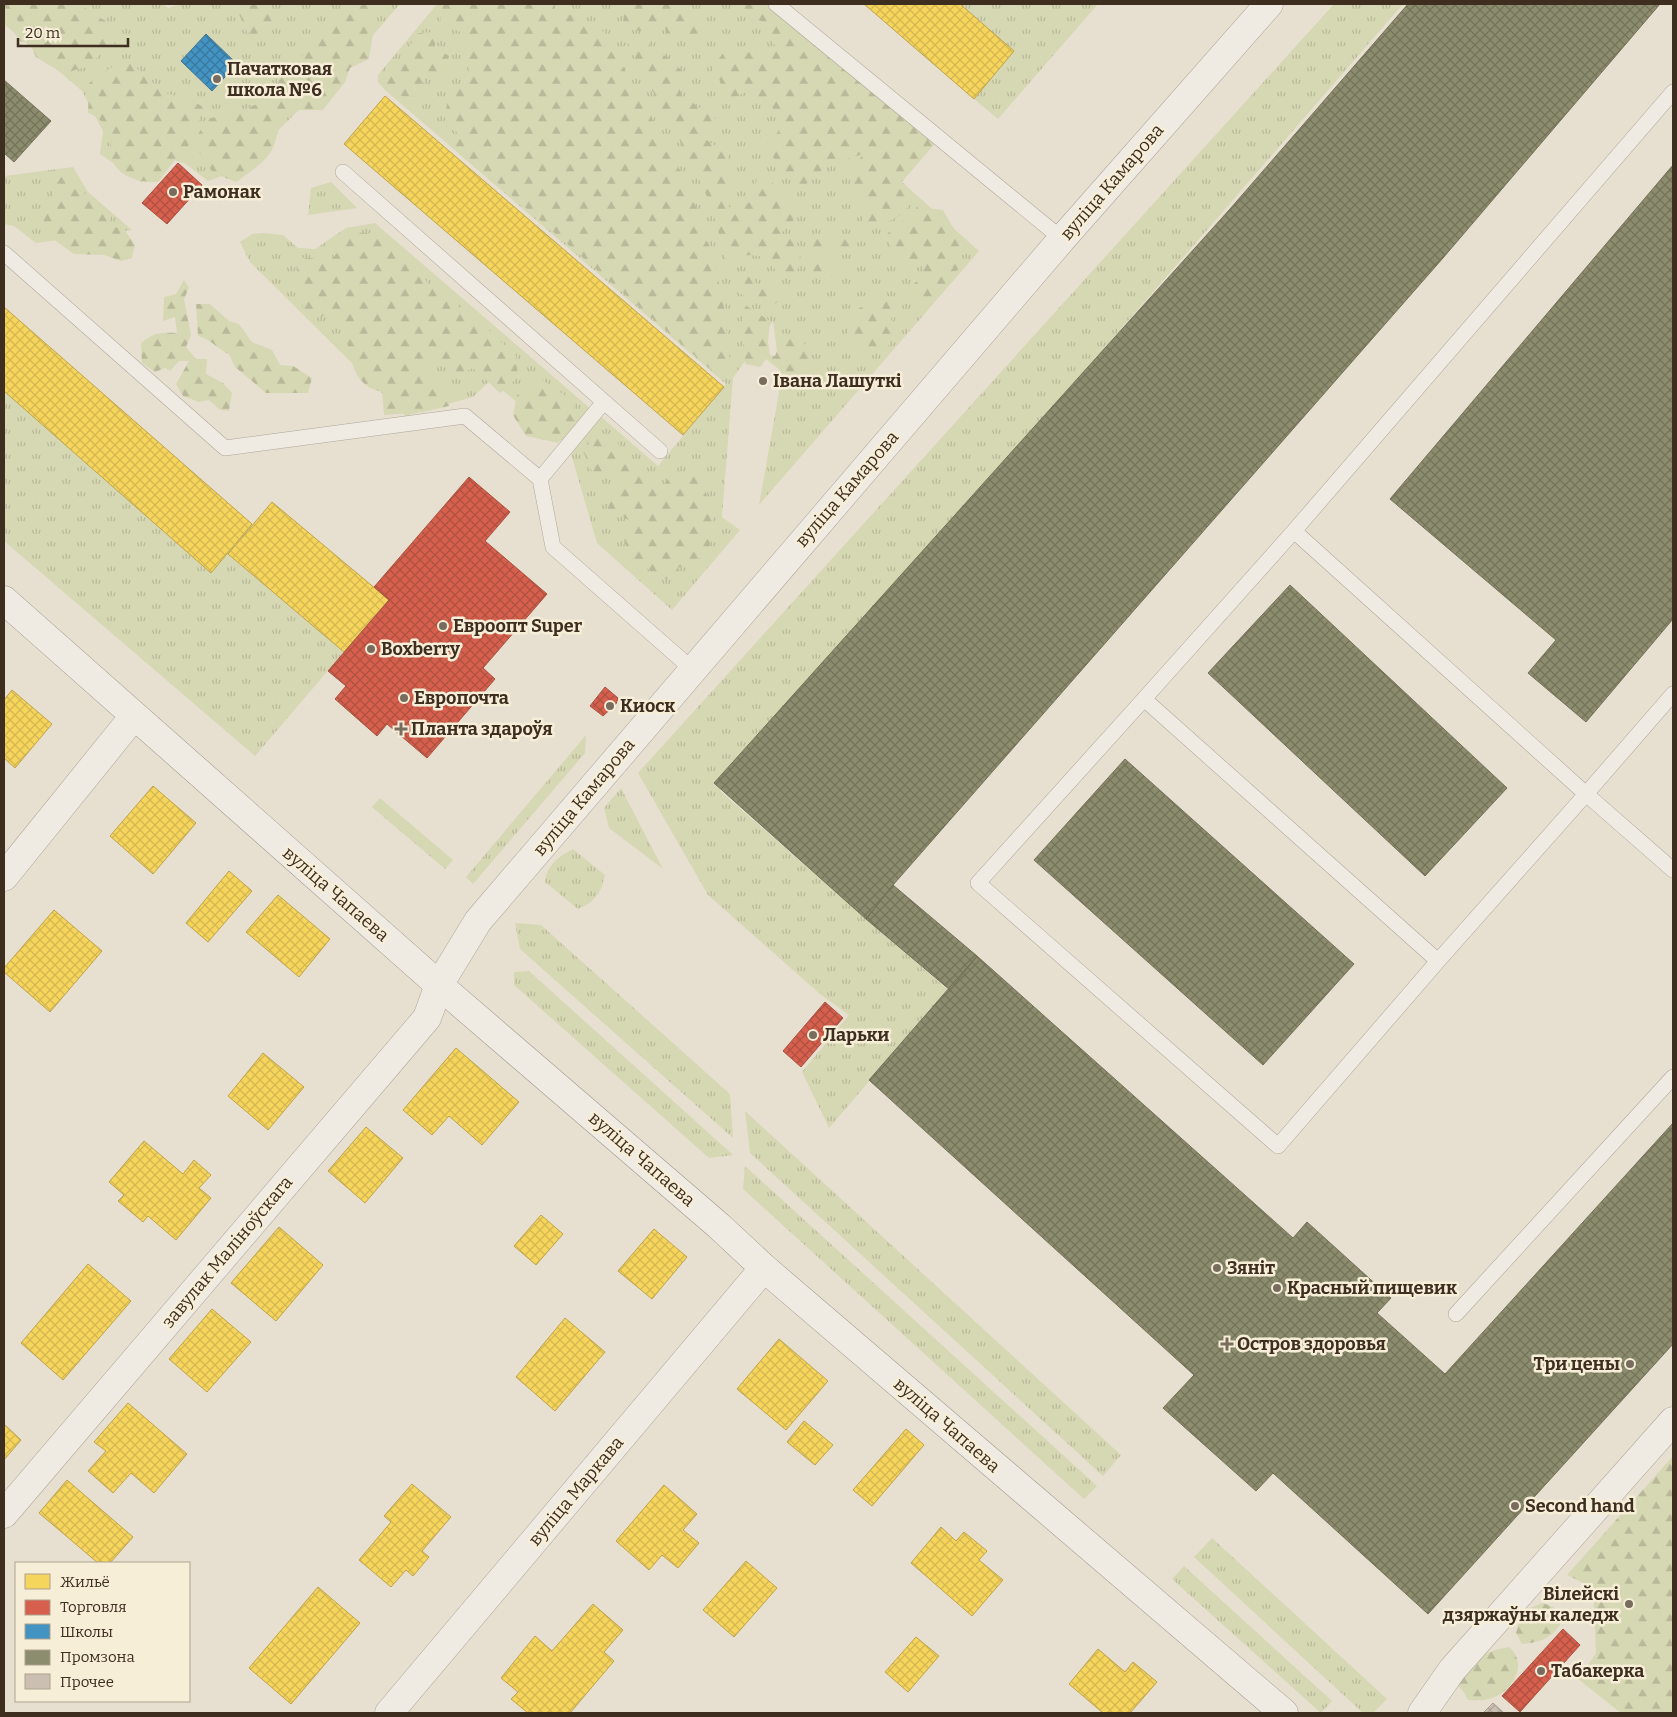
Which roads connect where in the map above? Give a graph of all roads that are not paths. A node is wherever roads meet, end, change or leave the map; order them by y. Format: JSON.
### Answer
{"nodes":[{"id":1,"x":776,"y":4,"type":"edge"},
{"id":2,"x":1270,"y":4,"type":"edge"},
{"id":3,"x":1673,"y":92,"type":"edge"},
{"id":4,"x":343,"y":172,"type":"dead end"},
{"id":5,"x":1062,"y":239,"type":"junction"},
{"id":6,"x":4,"y":253,"type":"edge"},
{"id":7,"x":603,"y":403,"type":"junction"},
{"id":8,"x":660,"y":451,"type":"dead end"},
{"id":9,"x":540,"y":479,"type":"junction"},
{"id":10,"x":1294,"y":531,"type":"junction"},
{"id":11,"x":4,"y":600,"type":"edge"},
{"id":12,"x":692,"y":670,"type":"junction"},
{"id":13,"x":1673,"y":694,"type":"edge"},
{"id":14,"x":1144,"y":699,"type":"junction"},
{"id":15,"x":134,"y":716,"type":"junction"},
{"id":16,"x":1586,"y":794,"type":"junction"},
{"id":17,"x":1673,"y":870,"type":"edge"},
{"id":18,"x":4,"y":877,"type":"edge"},
{"id":19,"x":1438,"y":961,"type":"junction"},
{"id":20,"x":439,"y":985,"type":"junction"},
{"id":21,"x":1673,"y":1077,"type":"edge"},
{"id":22,"x":764,"y":1268,"type":"junction"},
{"id":23,"x":1456,"y":1314,"type":"dead end"},
{"id":24,"x":1673,"y":1421,"type":"edge"},
{"id":25,"x":4,"y":1514,"type":"edge"},
{"id":26,"x":389,"y":1713,"type":"edge"},
{"id":27,"x":1284,"y":1713,"type":"edge"},
{"id":28,"x":1422,"y":1713,"type":"edge"}],
"edges":[{"from":1,"to":5,"type":"lane"},
{"from":2,"to":5,"type":"street","name":"вуліца Камарова"},
{"from":3,"to":10,"type":"lane"},
{"from":4,"to":7,"type":"lane"},
{"from":5,"to":12,"type":"street","name":"вуліца Камарова"},
{"from":6,"to":9,"type":"lane"},
{"from":7,"to":8,"type":"lane"},
{"from":7,"to":9,"type":"lane"},
{"from":9,"to":12,"type":"lane"},
{"from":10,"to":14,"type":"lane"},
{"from":10,"to":16,"type":"lane"},
{"from":11,"to":15,"type":"street","name":"вуліца Чапаева"},
{"from":12,"to":20,"type":"street","name":"вуліца Камарова"},
{"from":13,"to":16,"type":"lane"},
{"from":14,"to":19,"type":"lane"},
{"from":14,"to":19,"type":"lane"},
{"from":15,"to":18,"type":"street"},
{"from":15,"to":20,"type":"street","name":"вуліца Чапаева"},
{"from":16,"to":17,"type":"lane"},
{"from":16,"to":19,"type":"lane"},
{"from":20,"to":22,"type":"street","name":"вуліца Чапаева"},
{"from":20,"to":25,"type":"street","name":"завулак Маліноўскага"},
{"from":21,"to":23,"type":"lane"},
{"from":22,"to":26,"type":"street","name":"вуліца Маркава"},
{"from":22,"to":27,"type":"street","name":"вуліца Чапаева"},
{"from":24,"to":28,"type":"street"}]}
